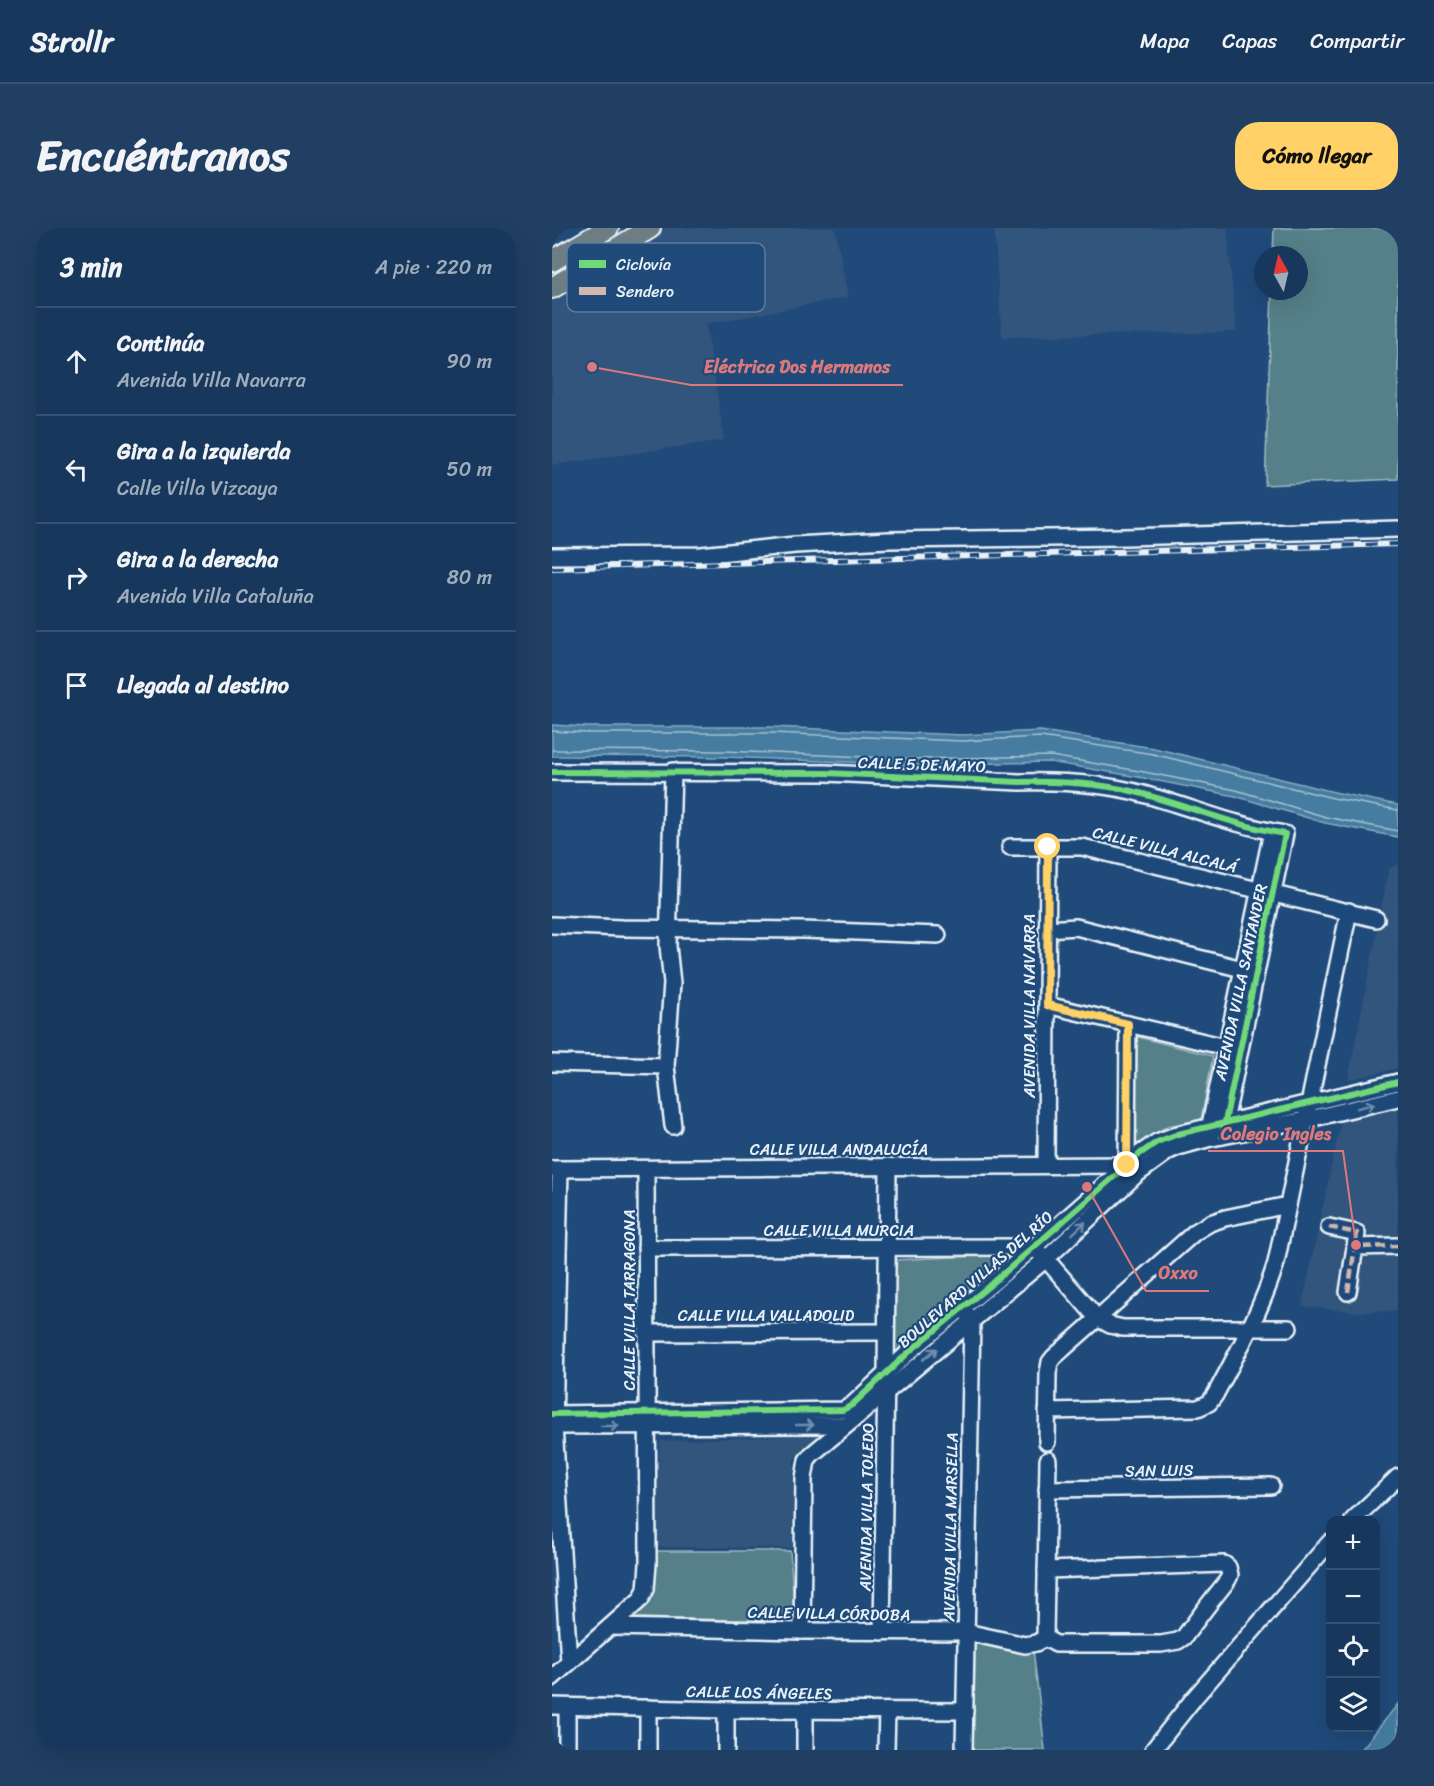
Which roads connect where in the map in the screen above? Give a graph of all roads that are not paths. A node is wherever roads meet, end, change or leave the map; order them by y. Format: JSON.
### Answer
{"nodes":[{"id":1,"x":608,"y":228,"type":"edge"},
{"id":2,"x":650,"y":228,"type":"edge"},
{"id":3,"x":583,"y":243,"type":"edge"},
{"id":4,"x":626,"y":243,"type":"edge"},
{"id":5,"x":567,"y":252,"type":"edge"},
{"id":6,"x":552,"y":261,"type":"edge"},
{"id":7,"x":567,"y":279,"type":"edge"},
{"id":8,"x":552,"y":288,"type":"edge"},
{"id":9,"x":1398,"y":530,"type":"edge"},
{"id":10,"x":552,"y":556,"type":"edge"},
{"id":11,"x":552,"y":771,"type":"edge"},
{"id":12,"x":673,"y":771,"type":"junction"},
{"id":13,"x":1278,"y":833,"type":"joint"},
{"id":14,"x":1010,"y":847,"type":"dead end"},
{"id":15,"x":1048,"y":847,"type":"junction"},
{"id":16,"x":1266,"y":892,"type":"junction"},
{"id":17,"x":1349,"y":911,"type":"junction"},
{"id":18,"x":1376,"y":918,"type":"dead end"},
{"id":19,"x":552,"y":925,"type":"edge"},
{"id":20,"x":669,"y":928,"type":"junction"},
{"id":21,"x":1047,"y":929,"type":"junction"},
{"id":22,"x":938,"y":935,"type":"dead end"},
{"id":23,"x":1249,"y":971,"type":"junction"},
{"id":24,"x":1047,"y":1005,"type":"junction"},
{"id":25,"x":1128,"y":1024,"type":"junction"},
{"id":26,"x":1233,"y":1048,"type":"junction"},
{"id":27,"x":552,"y":1063,"type":"edge"},
{"id":28,"x":666,"y":1065,"type":"junction"},
{"id":29,"x":1398,"y":1082,"type":"edge"},
{"id":30,"x":1398,"y":1098,"type":"edge"},
{"id":31,"x":1309,"y":1103,"type":"junction"},
{"id":32,"x":1305,"y":1119,"type":"junction"},
{"id":33,"x":673,"y":1126,"type":"dead end"},
{"id":34,"x":1216,"y":1131,"type":"junction"},
{"id":35,"x":888,"y":1166,"type":"junction"},
{"id":36,"x":1046,"y":1166,"type":"junction"},
{"id":37,"x":556,"y":1169,"type":"edge"},
{"id":38,"x":646,"y":1169,"type":"junction"},
{"id":39,"x":1131,"y":1170,"type":"junction"},
{"id":40,"x":1288,"y":1204,"type":"junction"},
{"id":41,"x":1329,"y":1227,"type":"dead end"},
{"id":42,"x":1356,"y":1235,"type":"junction"},
{"id":43,"x":1398,"y":1246,"type":"edge"},
{"id":44,"x":1033,"y":1247,"type":"junction"},
{"id":45,"x":646,"y":1248,"type":"junction"},
{"id":46,"x":888,"y":1248,"type":"junction"},
{"id":47,"x":1046,"y":1259,"type":"junction"},
{"id":48,"x":1348,"y":1292,"type":"dead end"},
{"id":49,"x":967,"y":1314,"type":"junction"},
{"id":50,"x":1097,"y":1318,"type":"junction"},
{"id":51,"x":1251,"y":1328,"type":"junction"},
{"id":52,"x":1289,"y":1328,"type":"dead end"},
{"id":53,"x":886,"y":1332,"type":"junction"},
{"id":54,"x":647,"y":1333,"type":"junction"},
{"id":55,"x":886,"y":1373,"type":"junction"},
{"id":56,"x":885,"y":1391,"type":"junction"},
{"id":57,"x":1047,"y":1412,"type":"junction"},
{"id":58,"x":647,"y":1419,"type":"junction"},
{"id":59,"x":553,"y":1420,"type":"edge"},
{"id":60,"x":846,"y":1425,"type":"junction"},
{"id":61,"x":1047,"y":1442,"type":"dead end"},
{"id":62,"x":1048,"y":1460,"type":"dead end"},
{"id":63,"x":1398,"y":1477,"type":"edge"},
{"id":64,"x":1271,"y":1486,"type":"dead end"},
{"id":65,"x":1047,"y":1489,"type":"junction"},
{"id":66,"x":1358,"y":1516,"type":"edge"},
{"id":67,"x":1326,"y":1547,"type":"edge"},
{"id":68,"x":1046,"y":1570,"type":"junction"},
{"id":69,"x":610,"y":1627,"type":"junction"},
{"id":70,"x":802,"y":1631,"type":"junction"},
{"id":71,"x":882,"y":1632,"type":"junction"},
{"id":72,"x":966,"y":1632,"type":"junction"},
{"id":73,"x":1046,"y":1638,"type":"junction"},
{"id":74,"x":569,"y":1662,"type":"junction"},
{"id":75,"x":552,"y":1678,"type":"edge"},
{"id":76,"x":560,"y":1706,"type":"edge"},
{"id":77,"x":648,"y":1708,"type":"junction"},
{"id":78,"x":726,"y":1710,"type":"junction"},
{"id":79,"x":805,"y":1710,"type":"junction"},
{"id":80,"x":887,"y":1711,"type":"junction"},
{"id":81,"x":965,"y":1711,"type":"junction"},
{"id":82,"x":567,"y":1750,"type":"edge"},
{"id":83,"x":648,"y":1750,"type":"edge"},
{"id":84,"x":726,"y":1750,"type":"edge"},
{"id":85,"x":805,"y":1750,"type":"edge"},
{"id":86,"x":886,"y":1750,"type":"edge"},
{"id":87,"x":964,"y":1750,"type":"edge"},
{"id":88,"x":1153,"y":1750,"type":"edge"}],
"edges":[{"from":1,"to":3,"type":"main road"},
{"from":2,"to":4,"type":"main road"},
{"from":5,"to":6,"type":"main road"},
{"from":7,"to":8,"type":"main road"},
{"from":9,"to":10,"type":"street"},
{"from":11,"to":12,"type":"street","name":"CALLE 5 DE MAYO"},
{"from":12,"to":13,"type":"street","name":"CALLE 5 DE MAYO"},
{"from":12,"to":20,"type":"street"},
{"from":13,"to":16,"type":"street","name":"AVENIDA VILLA SANTANDER"},
{"from":14,"to":15,"type":"street","name":"CALLE VILLA ALCALÁ"},
{"from":15,"to":16,"type":"street","name":"CALLE VILLA ALCALÁ"},
{"from":15,"to":21,"type":"street","name":"AVENIDA VILLA NAVARRA"},
{"from":16,"to":17,"type":"street","name":"CALLE VILLA ALCALÁ"},
{"from":16,"to":23,"type":"street","name":"AVENIDA VILLA SANTANDER"},
{"from":17,"to":18,"type":"street","name":"CALLE VILLA ALCALÁ"},
{"from":17,"to":31,"type":"street"},
{"from":19,"to":20,"type":"street"},
{"from":20,"to":22,"type":"street"},
{"from":20,"to":28,"type":"street"},
{"from":21,"to":23,"type":"street"},
{"from":21,"to":24,"type":"street","name":"AVENIDA VILLA NAVARRA"},
{"from":23,"to":26,"type":"street","name":"AVENIDA VILLA SANTANDER"},
{"from":24,"to":25,"type":"street"},
{"from":24,"to":36,"type":"street","name":"AVENIDA VILLA NAVARRA"},
{"from":25,"to":26,"type":"street"},
{"from":25,"to":39,"type":"street"},
{"from":26,"to":34,"type":"street","name":"AVENIDA VILLA SANTANDER"},
{"from":27,"to":28,"type":"street"},
{"from":28,"to":33,"type":"street"},
{"from":29,"to":31,"type":"street","name":"BOULEVARD VILLAS DEL RÍO"},
{"from":32,"to":30,"type":"street","name":"BOULEVARD VILLAS DEL RÍO","one_way":true},
{"from":31,"to":32,"type":"street"},
{"from":31,"to":34,"type":"street","name":"BOULEVARD VILLAS DEL RÍO"},
{"from":32,"to":34,"type":"street","name":"BOULEVARD VILLAS DEL RÍO"},
{"from":32,"to":40,"type":"street"},
{"from":34,"to":39,"type":"street","name":"BOULEVARD VILLAS DEL RÍO"},
{"from":35,"to":36,"type":"street","name":"CALLE VILLA ANDALUCÍA"},
{"from":35,"to":38,"type":"street","name":"CALLE VILLA ANDALUCÍA"},
{"from":35,"to":46,"type":"street","name":"AVENIDA VILLA TOLEDO"},
{"from":36,"to":39,"type":"street","name":"CALLE VILLA ANDALUCÍA"},
{"from":37,"to":38,"type":"street","name":"CALLE VILLA ANDALUCÍA"},
{"from":37,"to":59,"type":"street"},
{"from":38,"to":45,"type":"street","name":"CALLE VILLA TARRAGONA"},
{"from":39,"to":44,"type":"street","name":"BOULEVARD VILLAS DEL RÍO"},
{"from":47,"to":39,"type":"street","name":"BOULEVARD VILLAS DEL RÍO","one_way":true},
{"from":40,"to":50,"type":"street"},
{"from":40,"to":51,"type":"street"},
{"from":41,"to":42,"type":"street"},
{"from":42,"to":43,"type":"street"},
{"from":42,"to":48,"type":"street"},
{"from":44,"to":46,"type":"street","name":"CALLE VILLA MURCIA"},
{"from":44,"to":47,"type":"street"},
{"from":44,"to":49,"type":"street","name":"BOULEVARD VILLAS DEL RÍO"},
{"from":45,"to":46,"type":"street","name":"CALLE VILLA MURCIA"},
{"from":45,"to":54,"type":"street","name":"CALLE VILLA TARRAGONA"},
{"from":46,"to":53,"type":"street","name":"AVENIDA VILLA TOLEDO"},
{"from":47,"to":49,"type":"street","name":"BOULEVARD VILLAS DEL RÍO"},
{"from":47,"to":50,"type":"street"},
{"from":49,"to":55,"type":"street","name":"BOULEVARD VILLAS DEL RÍO"},
{"from":56,"to":49,"type":"street","name":"BOULEVARD VILLAS DEL RÍO","one_way":true},
{"from":49,"to":72,"type":"street","name":"AVENIDA VILLA MARSELLA"},
{"from":50,"to":51,"type":"street"},
{"from":50,"to":57,"type":"street"},
{"from":51,"to":52,"type":"street"},
{"from":51,"to":57,"type":"street"},
{"from":53,"to":54,"type":"street","name":"CALLE VILLA VALLADOLID"},
{"from":53,"to":55,"type":"street","name":"AVENIDA VILLA TOLEDO"},
{"from":54,"to":58,"type":"street","name":"CALLE VILLA TARRAGONA"},
{"from":55,"to":56,"type":"street","name":"AVENIDA VILLA TOLEDO"},
{"from":55,"to":58,"type":"street","name":"BOULEVARD VILLAS DEL RÍO"},
{"from":56,"to":60,"type":"street","name":"BOULEVARD VILLAS DEL RÍO"},
{"from":56,"to":71,"type":"street","name":"AVENIDA VILLA TOLEDO"},
{"from":57,"to":61,"type":"street"},
{"from":58,"to":59,"type":"street","name":"BOULEVARD VILLAS DEL RÍO"},
{"from":58,"to":60,"type":"street","name":"BOULEVARD VILLAS DEL RÍO","one_way":true},
{"from":58,"to":69,"type":"street","name":"CALLE VILLA TARRAGONA"},
{"from":59,"to":74,"type":"street"},
{"from":60,"to":70,"type":"street"},
{"from":62,"to":65,"type":"street"},
{"from":63,"to":66,"type":"street"},
{"from":64,"to":65,"type":"street","name":"SAN LUIS"},
{"from":65,"to":68,"type":"street"},
{"from":67,"to":88,"type":"street"},
{"from":68,"to":73,"type":"street"},
{"from":68,"to":73,"type":"street"},
{"from":69,"to":70,"type":"street","name":"CALLE VILLA CÓRDOBA"},
{"from":69,"to":74,"type":"street","name":"CALLE VILLA TARRAGONA"},
{"from":70,"to":71,"type":"street","name":"CALLE VILLA CÓRDOBA"},
{"from":71,"to":72,"type":"street","name":"CALLE VILLA CÓRDOBA"},
{"from":72,"to":73,"type":"street","name":"CALLE VILLA CÓRDOBA"},
{"from":72,"to":81,"type":"street","name":"AVENIDA VILLA MARSELLA"},
{"from":74,"to":75,"type":"street","name":"CALLE VILLA TARRAGONA"},
{"from":76,"to":77,"type":"street","name":"CALLE LOS ÁNGELES"},
{"from":76,"to":82,"type":"street"},
{"from":77,"to":78,"type":"street","name":"CALLE LOS ÁNGELES"},
{"from":77,"to":83,"type":"street"},
{"from":78,"to":79,"type":"street","name":"CALLE LOS ÁNGELES"},
{"from":78,"to":84,"type":"street"},
{"from":79,"to":80,"type":"street","name":"CALLE LOS ÁNGELES"},
{"from":79,"to":85,"type":"street"},
{"from":80,"to":81,"type":"street","name":"CALLE LOS ÁNGELES"},
{"from":80,"to":86,"type":"street"},
{"from":81,"to":87,"type":"street","name":"AVENIDA VILLA MARSELLA"}]}
